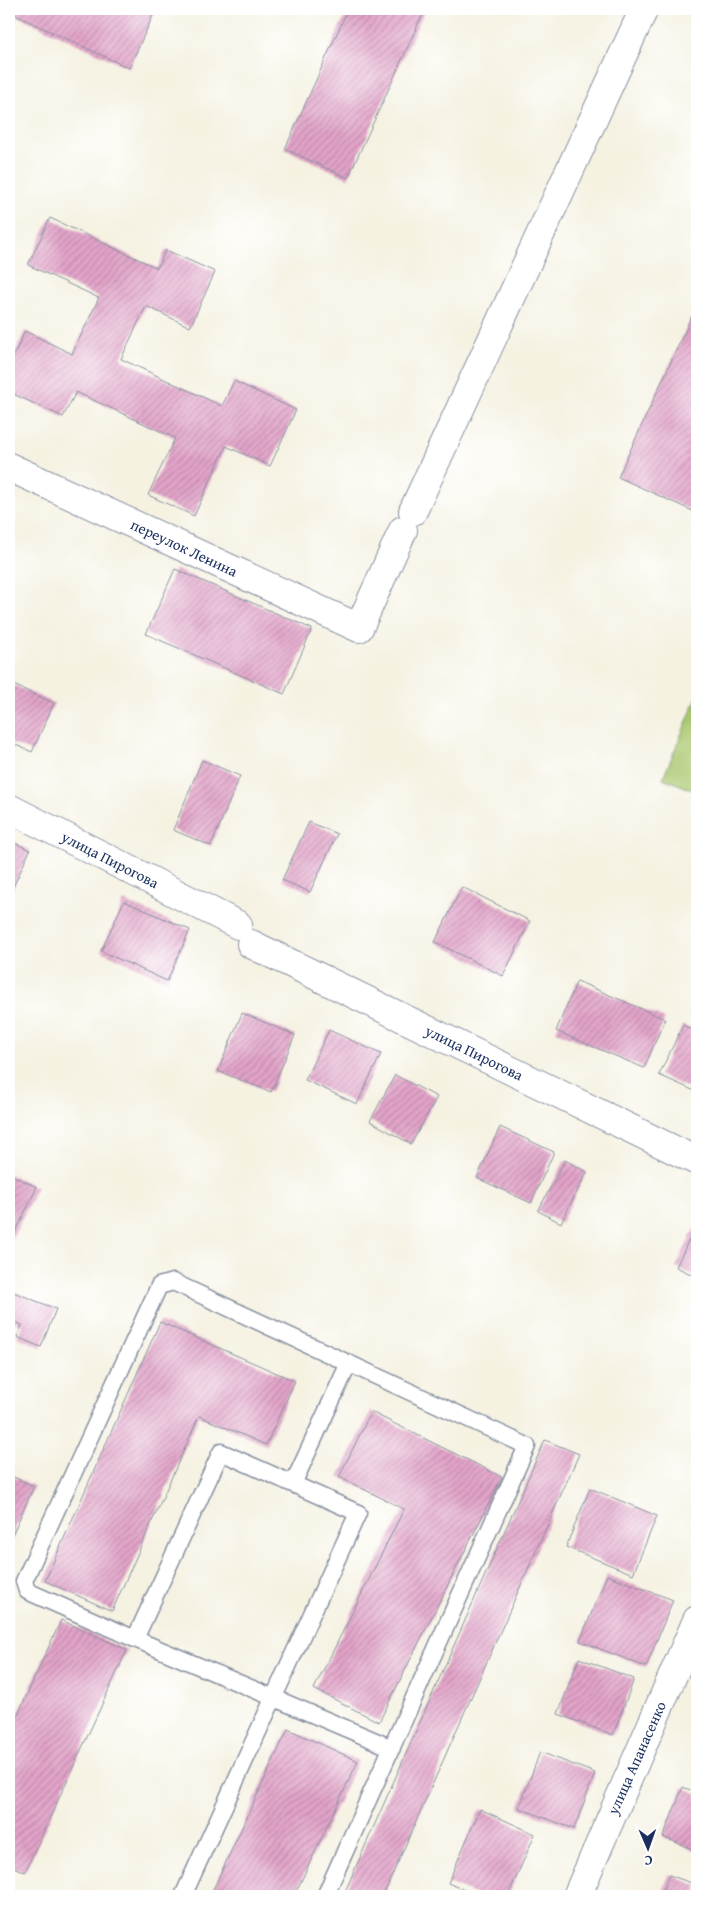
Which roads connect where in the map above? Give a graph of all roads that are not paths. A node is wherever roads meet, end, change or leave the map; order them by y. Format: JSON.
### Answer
{"nodes":[{"id":1,"x":644,"y":9,"type":"edge"},
{"id":2,"x":9,"y":467,"type":"edge"},
{"id":3,"x":9,"y":808,"type":"edge"},
{"id":4,"x":697,"y":1162,"type":"edge"},
{"id":5,"x":349,"y":1363,"type":"junction"},
{"id":6,"x":293,"y":1484,"type":"junction"},
{"id":7,"x":697,"y":1620,"type":"edge"},
{"id":8,"x":135,"y":1640,"type":"junction"},
{"id":9,"x":275,"y":1699,"type":"junction"},
{"id":10,"x":392,"y":1748,"type":"junction"},
{"id":11,"x":183,"y":1896,"type":"edge"},
{"id":12,"x":325,"y":1896,"type":"edge"},
{"id":13,"x":577,"y":1896,"type":"edge"}],
"edges":[{"from":1,"to":2,"type":"street","name":"переулок Ленина"},
{"from":3,"to":4,"type":"street","name":"улица Пирогова"},
{"from":5,"to":6,"type":"lane"},
{"from":5,"to":8,"type":"lane"},
{"from":5,"to":10,"type":"lane"},
{"from":6,"to":8,"type":"lane"},
{"from":6,"to":9,"type":"lane"},
{"from":7,"to":13,"type":"street","name":"улица Апанасенко"},
{"from":8,"to":9,"type":"lane"},
{"from":9,"to":10,"type":"lane"},
{"from":9,"to":11,"type":"lane"},
{"from":10,"to":12,"type":"lane"}]}
